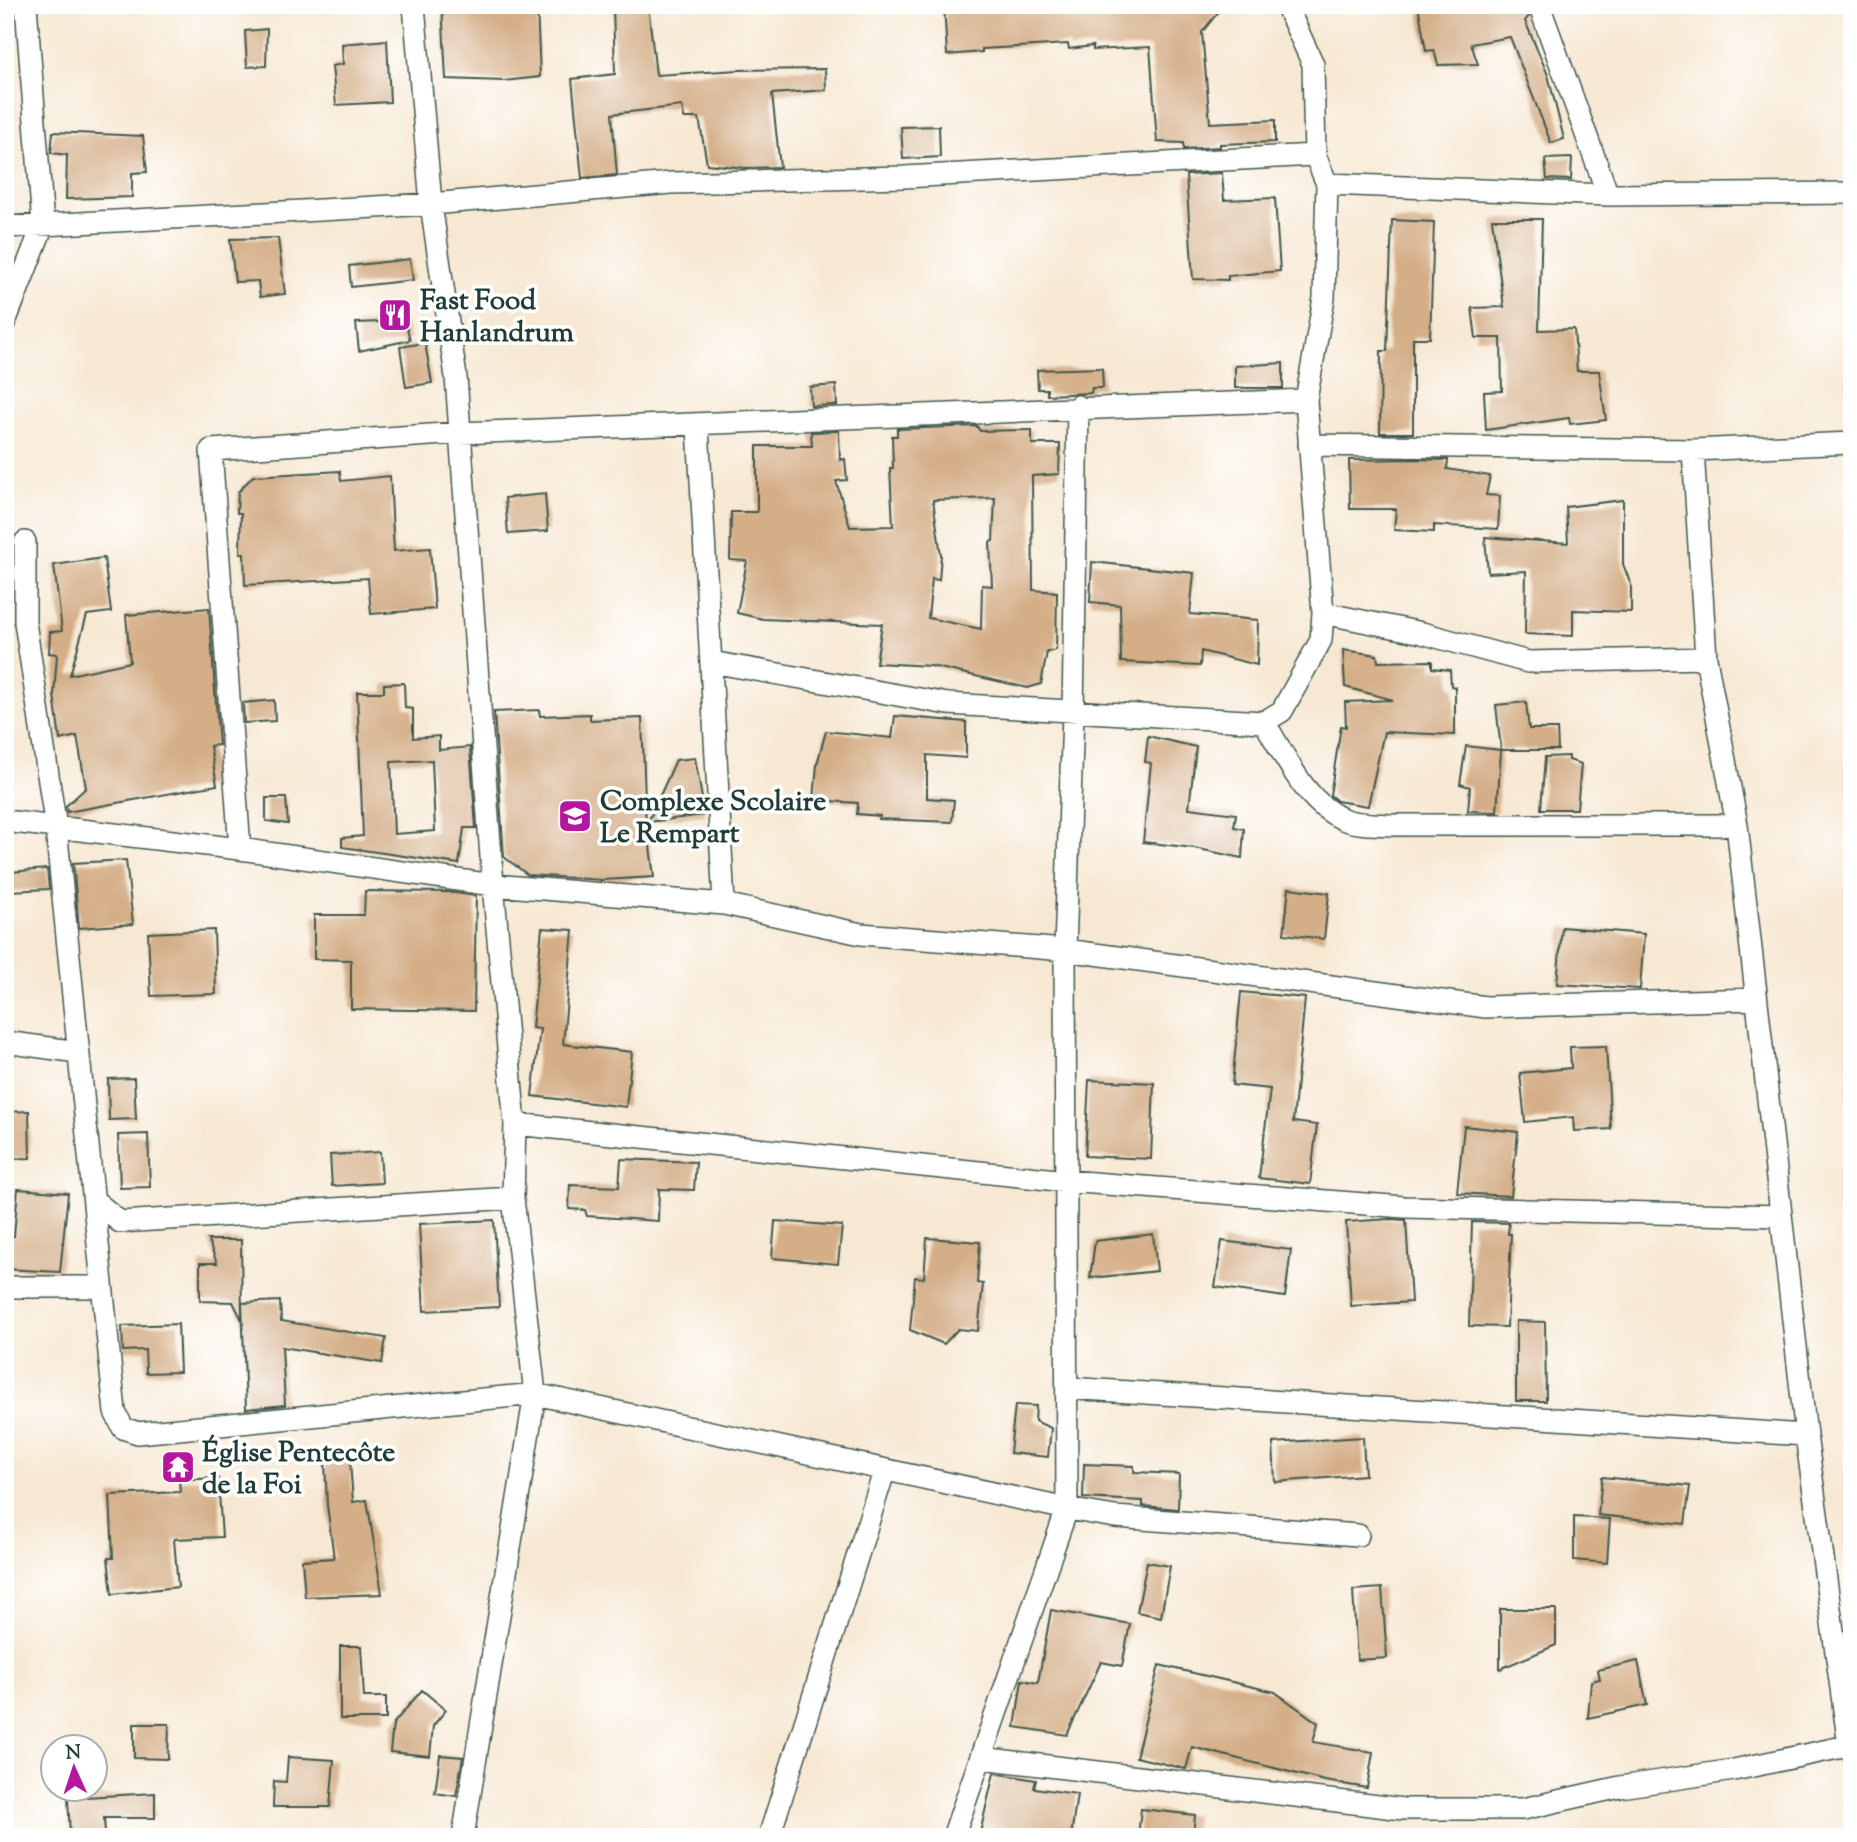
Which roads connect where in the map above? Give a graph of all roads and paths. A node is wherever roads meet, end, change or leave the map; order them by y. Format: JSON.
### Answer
{"nodes":[{"id":1,"x":26,"y":5,"type":"edge"},
{"id":2,"x":414,"y":5,"type":"edge"},
{"id":3,"x":1286,"y":5,"type":"edge"},
{"id":4,"x":1539,"y":5,"type":"edge"},
{"id":5,"x":1315,"y":155,"type":"junction"},
{"id":6,"x":1327,"y":184,"type":"junction"},
{"id":7,"x":1852,"y":193,"type":"edge"},
{"id":8,"x":1608,"y":195,"type":"junction"},
{"id":9,"x":431,"y":204,"type":"junction"},
{"id":10,"x":43,"y":225,"type":"junction"},
{"id":11,"x":5,"y":227,"type":"edge"},
{"id":12,"x":5,"y":322,"type":"edge"},
{"id":13,"x":1306,"y":400,"type":"junction"},
{"id":14,"x":1078,"y":406,"type":"junction"},
{"id":15,"x":698,"y":426,"type":"junction"},
{"id":16,"x":459,"y":433,"type":"junction"},
{"id":17,"x":1852,"y":443,"type":"edge"},
{"id":18,"x":1309,"y":445,"type":"junction"},
{"id":19,"x":1693,"y":450,"type":"junction"},
{"id":20,"x":25,"y":542,"type":"dead end"},
{"id":21,"x":1323,"y":614,"type":"junction"},
{"id":22,"x":1706,"y":658,"type":"junction"},
{"id":23,"x":711,"y":662,"type":"junction"},
{"id":24,"x":1073,"y":714,"type":"junction"},
{"id":25,"x":1264,"y":722,"type":"junction"},
{"id":26,"x":5,"y":821,"type":"edge"},
{"id":27,"x":1737,"y":825,"type":"junction"},
{"id":28,"x":56,"y":828,"type":"junction"},
{"id":29,"x":240,"y":849,"type":"junction"},
{"id":30,"x":493,"y":885,"type":"junction"},
{"id":31,"x":724,"y":904,"type":"junction"},
{"id":32,"x":1065,"y":950,"type":"junction"},
{"id":33,"x":1756,"y":999,"type":"junction"},
{"id":34,"x":5,"y":1042,"type":"edge"},
{"id":35,"x":78,"y":1052,"type":"junction"},
{"id":36,"x":514,"y":1124,"type":"junction"},
{"id":37,"x":1067,"y":1181,"type":"junction"},
{"id":38,"x":513,"y":1198,"type":"junction"},
{"id":39,"x":94,"y":1200,"type":"junction"},
{"id":40,"x":1782,"y":1216,"type":"junction"},
{"id":41,"x":5,"y":1287,"type":"edge"},
{"id":42,"x":102,"y":1287,"type":"junction"},
{"id":43,"x":1066,"y":1388,"type":"junction"},
{"id":44,"x":535,"y":1394,"type":"junction"},
{"id":45,"x":1806,"y":1435,"type":"junction"},
{"id":46,"x":884,"y":1472,"type":"junction"},
{"id":47,"x":1067,"y":1509,"type":"junction"},
{"id":48,"x":1358,"y":1535,"type":"dead end"},
{"id":49,"x":1850,"y":1745,"type":"edge"},
{"id":50,"x":982,"y":1758,"type":"junction"},
{"id":51,"x":463,"y":1837,"type":"edge"},
{"id":52,"x":769,"y":1837,"type":"edge"},
{"id":53,"x":953,"y":1837,"type":"edge"}],
"edges":[{"from":1,"to":10,"type":"street"},
{"from":2,"to":9,"type":"street"},
{"from":3,"to":5,"type":"street"},
{"from":4,"to":8,"type":"street"},
{"from":5,"to":6,"type":"street"},
{"from":5,"to":9,"type":"street"},
{"from":6,"to":8,"type":"street"},
{"from":6,"to":13,"type":"street"},
{"from":7,"to":8,"type":"street"},
{"from":9,"to":10,"type":"street"},
{"from":9,"to":16,"type":"street"},
{"from":10,"to":11,"type":"street"},
{"from":10,"to":12,"type":"street"},
{"from":13,"to":14,"type":"street"},
{"from":13,"to":18,"type":"street"},
{"from":14,"to":15,"type":"street"},
{"from":14,"to":24,"type":"street"},
{"from":15,"to":16,"type":"street"},
{"from":15,"to":23,"type":"street"},
{"from":16,"to":29,"type":"street"},
{"from":16,"to":30,"type":"street"},
{"from":17,"to":19,"type":"street"},
{"from":18,"to":19,"type":"street"},
{"from":18,"to":21,"type":"street"},
{"from":19,"to":22,"type":"street"},
{"from":20,"to":28,"type":"street"},
{"from":21,"to":22,"type":"street"},
{"from":21,"to":25,"type":"street"},
{"from":22,"to":27,"type":"street"},
{"from":23,"to":24,"type":"street"},
{"from":23,"to":31,"type":"street"},
{"from":24,"to":25,"type":"street"},
{"from":24,"to":32,"type":"street"},
{"from":25,"to":27,"type":"street"},
{"from":26,"to":28,"type":"street"},
{"from":27,"to":33,"type":"street"},
{"from":28,"to":29,"type":"street"},
{"from":28,"to":35,"type":"street"},
{"from":29,"to":30,"type":"street"},
{"from":30,"to":31,"type":"street"},
{"from":30,"to":36,"type":"street"},
{"from":31,"to":32,"type":"street"},
{"from":32,"to":33,"type":"street"},
{"from":32,"to":37,"type":"street"},
{"from":33,"to":40,"type":"street"},
{"from":34,"to":35,"type":"street"},
{"from":35,"to":39,"type":"street"},
{"from":36,"to":37,"type":"street"},
{"from":36,"to":38,"type":"street"},
{"from":37,"to":40,"type":"street"},
{"from":37,"to":43,"type":"street"},
{"from":38,"to":39,"type":"street"},
{"from":38,"to":44,"type":"street"},
{"from":39,"to":42,"type":"street"},
{"from":40,"to":45,"type":"street"},
{"from":41,"to":42,"type":"street"},
{"from":42,"to":44,"type":"street"},
{"from":43,"to":45,"type":"street"},
{"from":43,"to":47,"type":"street"},
{"from":44,"to":46,"type":"street"},
{"from":44,"to":51,"type":"street"},
{"from":45,"to":49,"type":"street"},
{"from":46,"to":47,"type":"street"},
{"from":46,"to":52,"type":"street"},
{"from":47,"to":48,"type":"street"},
{"from":47,"to":50,"type":"street"},
{"from":49,"to":50,"type":"street"},
{"from":50,"to":53,"type":"street"}]}
